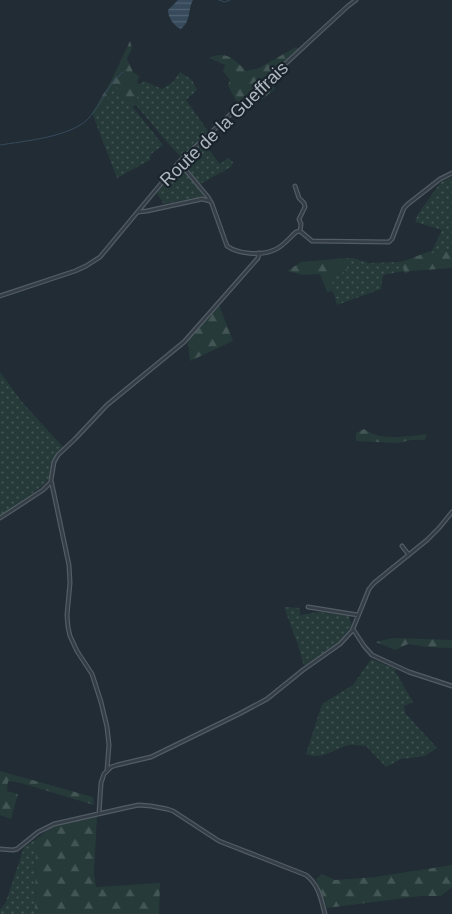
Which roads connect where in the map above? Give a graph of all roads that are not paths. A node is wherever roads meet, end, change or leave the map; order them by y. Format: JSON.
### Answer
{"nodes":[{"id":1,"x":356,"y":0,"type":"edge"},
{"id":2,"x":179,"y":162,"type":"junction"},
{"id":3,"x":452,"y":173,"type":"edge"},
{"id":4,"x":295,"y":186,"type":"dead end"},
{"id":5,"x":210,"y":201,"type":"junction"},
{"id":6,"x":137,"y":212,"type":"junction"},
{"id":7,"x":300,"y":231,"type":"junction"},
{"id":8,"x":260,"y":253,"type":"junction"},
{"id":9,"x":0,"y":296,"type":"edge"},
{"id":10,"x":52,"y":480,"type":"junction"},
{"id":11,"x":452,"y":512,"type":"edge"},
{"id":12,"x":0,"y":518,"type":"edge"},
{"id":13,"x":402,"y":546,"type":"dead end"},
{"id":14,"x":409,"y":555,"type":"junction"},
{"id":15,"x":308,"y":607,"type":"dead end"},
{"id":16,"x":358,"y":616,"type":"junction"},
{"id":17,"x":353,"y":629,"type":"junction"},
{"id":18,"x":452,"y":686,"type":"edge"},
{"id":19,"x":107,"y":770,"type":"junction"},
{"id":20,"x":99,"y":813,"type":"junction"},
{"id":21,"x":0,"y":849,"type":"edge"},
{"id":22,"x":325,"y":914,"type":"edge"}],
"edges":[{"from":1,"to":2,"type":"street","name":"Route de la Gueffrais"},
{"from":2,"to":5,"type":"street"},
{"from":2,"to":6,"type":"street","name":"Route de la Gueffrais"},
{"from":3,"to":7,"type":"street"},
{"from":4,"to":7,"type":"street"},
{"from":5,"to":6,"type":"street"},
{"from":5,"to":8,"type":"street"},
{"from":6,"to":9,"type":"street","name":"Route de la Gueffrais"},
{"from":7,"to":8,"type":"street"},
{"from":8,"to":10,"type":"street"},
{"from":10,"to":12,"type":"street"},
{"from":10,"to":19,"type":"street"},
{"from":11,"to":14,"type":"street"},
{"from":13,"to":14,"type":"street"},
{"from":14,"to":16,"type":"street"},
{"from":15,"to":16,"type":"street"},
{"from":16,"to":17,"type":"street"},
{"from":17,"to":18,"type":"street"},
{"from":17,"to":19,"type":"street"},
{"from":19,"to":20,"type":"street"},
{"from":20,"to":21,"type":"street"},
{"from":20,"to":22,"type":"street"}]}
